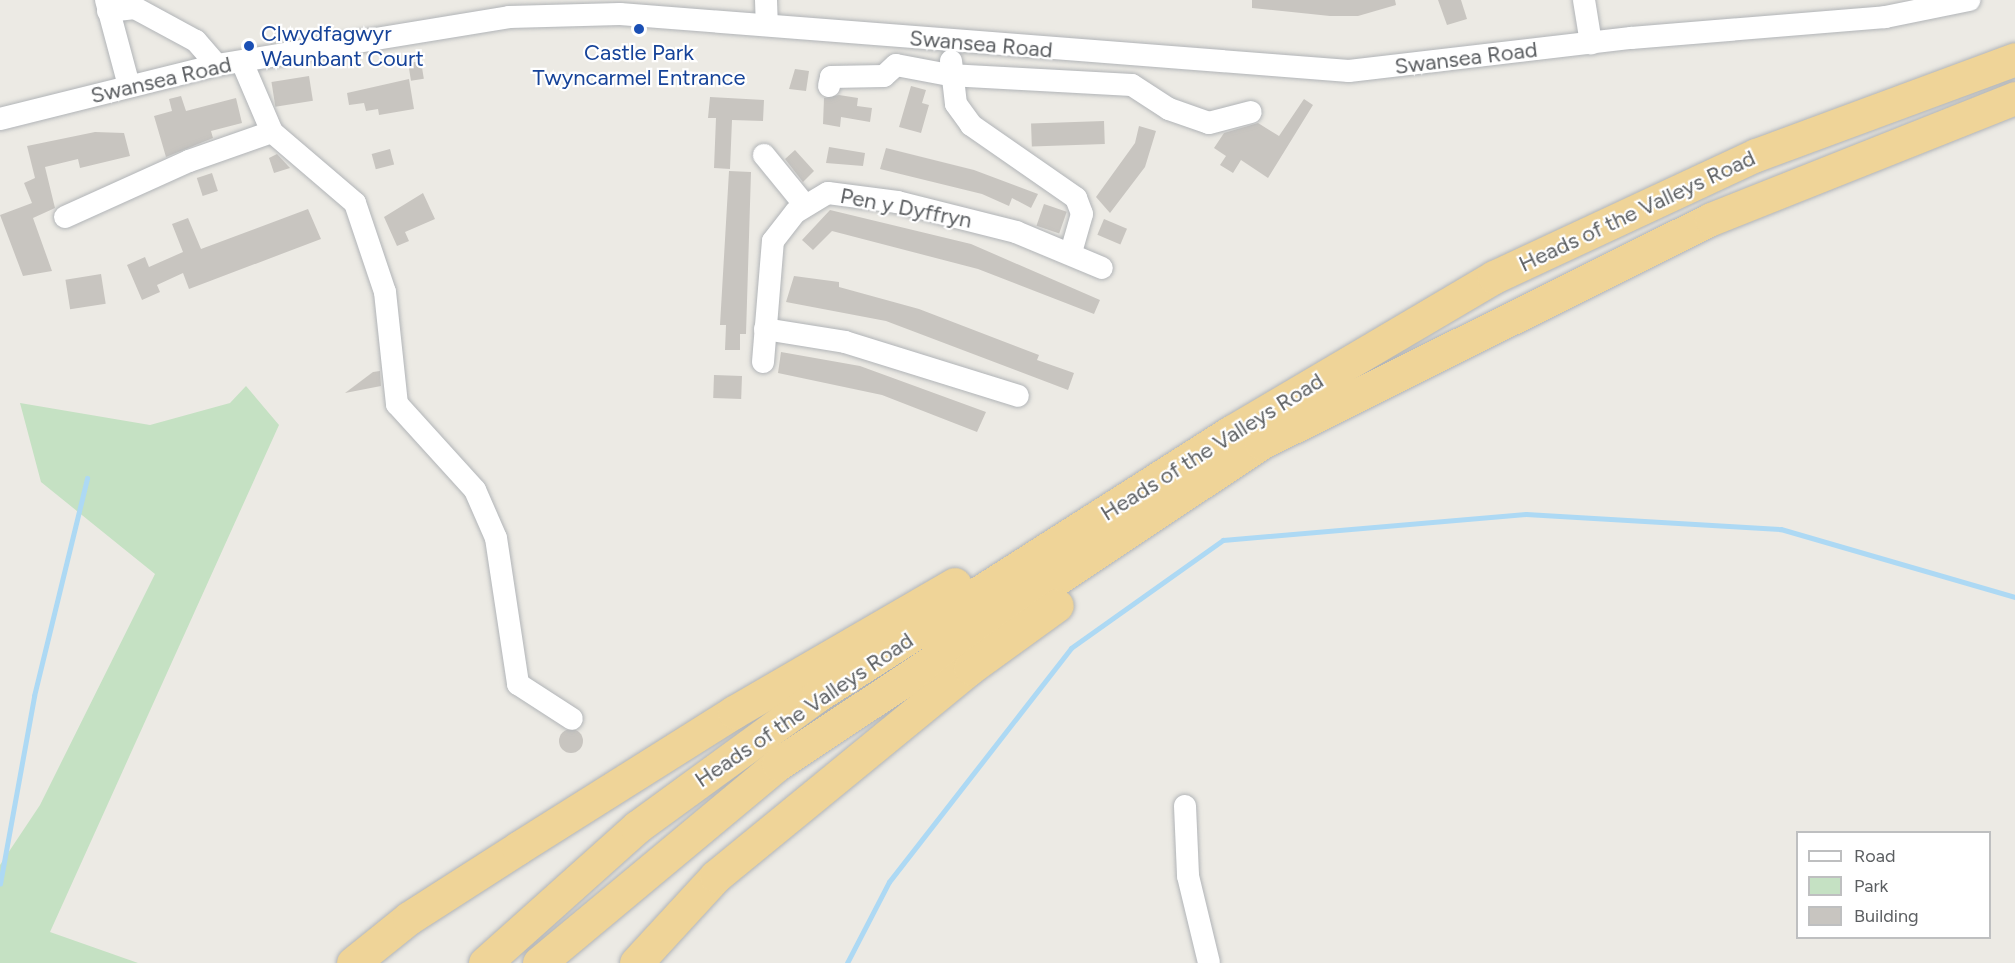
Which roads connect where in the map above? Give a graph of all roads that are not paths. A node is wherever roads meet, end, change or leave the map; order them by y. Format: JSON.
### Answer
{"nodes":[{"id":1,"x":765,"y":0,"type":"edge"},
{"id":2,"x":1584,"y":0,"type":"edge"},
{"id":3,"x":1969,"y":0,"type":"edge"},
{"id":4,"x":107,"y":5,"type":"edge"},
{"id":5,"x":617,"y":7,"type":"edge"},
{"id":6,"x":767,"y":24,"type":"junction"},
{"id":7,"x":953,"y":42,"type":"junction"},
{"id":8,"x":1591,"y":43,"type":"junction"},
{"id":9,"x":2015,"y":59,"type":"edge"},
{"id":10,"x":242,"y":62,"type":"junction"},
{"id":11,"x":217,"y":65,"type":"junction"},
{"id":12,"x":949,"y":75,"type":"junction"},
{"id":13,"x":129,"y":86,"type":"junction"},
{"id":14,"x":829,"y":86,"type":"dead end"},
{"id":15,"x":2015,"y":98,"type":"edge"},
{"id":16,"x":1251,"y":112,"type":"dead end"},
{"id":17,"x":0,"y":119,"type":"edge"},
{"id":18,"x":272,"y":132,"type":"junction"},
{"id":19,"x":764,"y":155,"type":"dead end"},
{"id":20,"x":804,"y":204,"type":"junction"},
{"id":21,"x":65,"y":217,"type":"dead end"},
{"id":22,"x":1071,"y":252,"type":"junction"},
{"id":23,"x":1102,"y":268,"type":"dead end"},
{"id":24,"x":765,"y":329,"type":"junction"},
{"id":25,"x":763,"y":362,"type":"dead end"},
{"id":26,"x":1018,"y":396,"type":"dead end"},
{"id":27,"x":1231,"y":432,"type":"junction"},
{"id":28,"x":1144,"y":525,"type":"junction"},
{"id":29,"x":572,"y":719,"type":"dead end"},
{"id":30,"x":1185,"y":806,"type":"dead end"},
{"id":31,"x":352,"y":963,"type":"edge"},
{"id":32,"x":485,"y":963,"type":"edge"},
{"id":33,"x":539,"y":963,"type":"edge"},
{"id":34,"x":636,"y":963,"type":"edge"},
{"id":35,"x":1209,"y":963,"type":"edge"}],
"edges":[{"from":1,"to":6,"type":"street"},
{"from":2,"to":8,"type":"street"},
{"from":3,"to":8,"type":"street","name":"Swansea Road"},
{"from":4,"to":11,"type":"street"},
{"from":4,"to":13,"type":"street"},
{"from":5,"to":6,"type":"street","name":"Swansea Road"},
{"from":5,"to":10,"type":"street","name":"Swansea Road"},
{"from":6,"to":7,"type":"street","name":"Swansea Road"},
{"from":7,"to":8,"type":"street","name":"Swansea Road"},
{"from":7,"to":12,"type":"street"},
{"from":9,"to":27,"type":"highway","name":"Heads of the Valleys Road"},
{"from":10,"to":11,"type":"street","name":"Swansea Road"},
{"from":10,"to":18,"type":"street"},
{"from":11,"to":13,"type":"street","name":"Swansea Road"},
{"from":12,"to":14,"type":"street"},
{"from":12,"to":16,"type":"street"},
{"from":12,"to":22,"type":"street"},
{"from":13,"to":17,"type":"street","name":"Swansea Road"},
{"from":15,"to":28,"type":"highway","name":"Heads of the Valleys Road"},
{"from":18,"to":21,"type":"street"},
{"from":18,"to":29,"type":"street"},
{"from":19,"to":20,"type":"street"},
{"from":20,"to":22,"type":"street","name":"Pen y Dyffryn"},
{"from":20,"to":24,"type":"street","name":"Pen y Dyffryn"},
{"from":22,"to":23,"type":"street","name":"Pen y Dyffryn"},
{"from":24,"to":25,"type":"street","name":"Pen y Dyffryn"},
{"from":24,"to":26,"type":"street"},
{"from":27,"to":31,"type":"highway"},
{"from":27,"to":32,"type":"highway","name":"Heads of the Valleys Road"},
{"from":28,"to":33,"type":"highway","name":"Heads of the Valleys Road"},
{"from":28,"to":34,"type":"highway"},
{"from":30,"to":35,"type":"street"}]}
